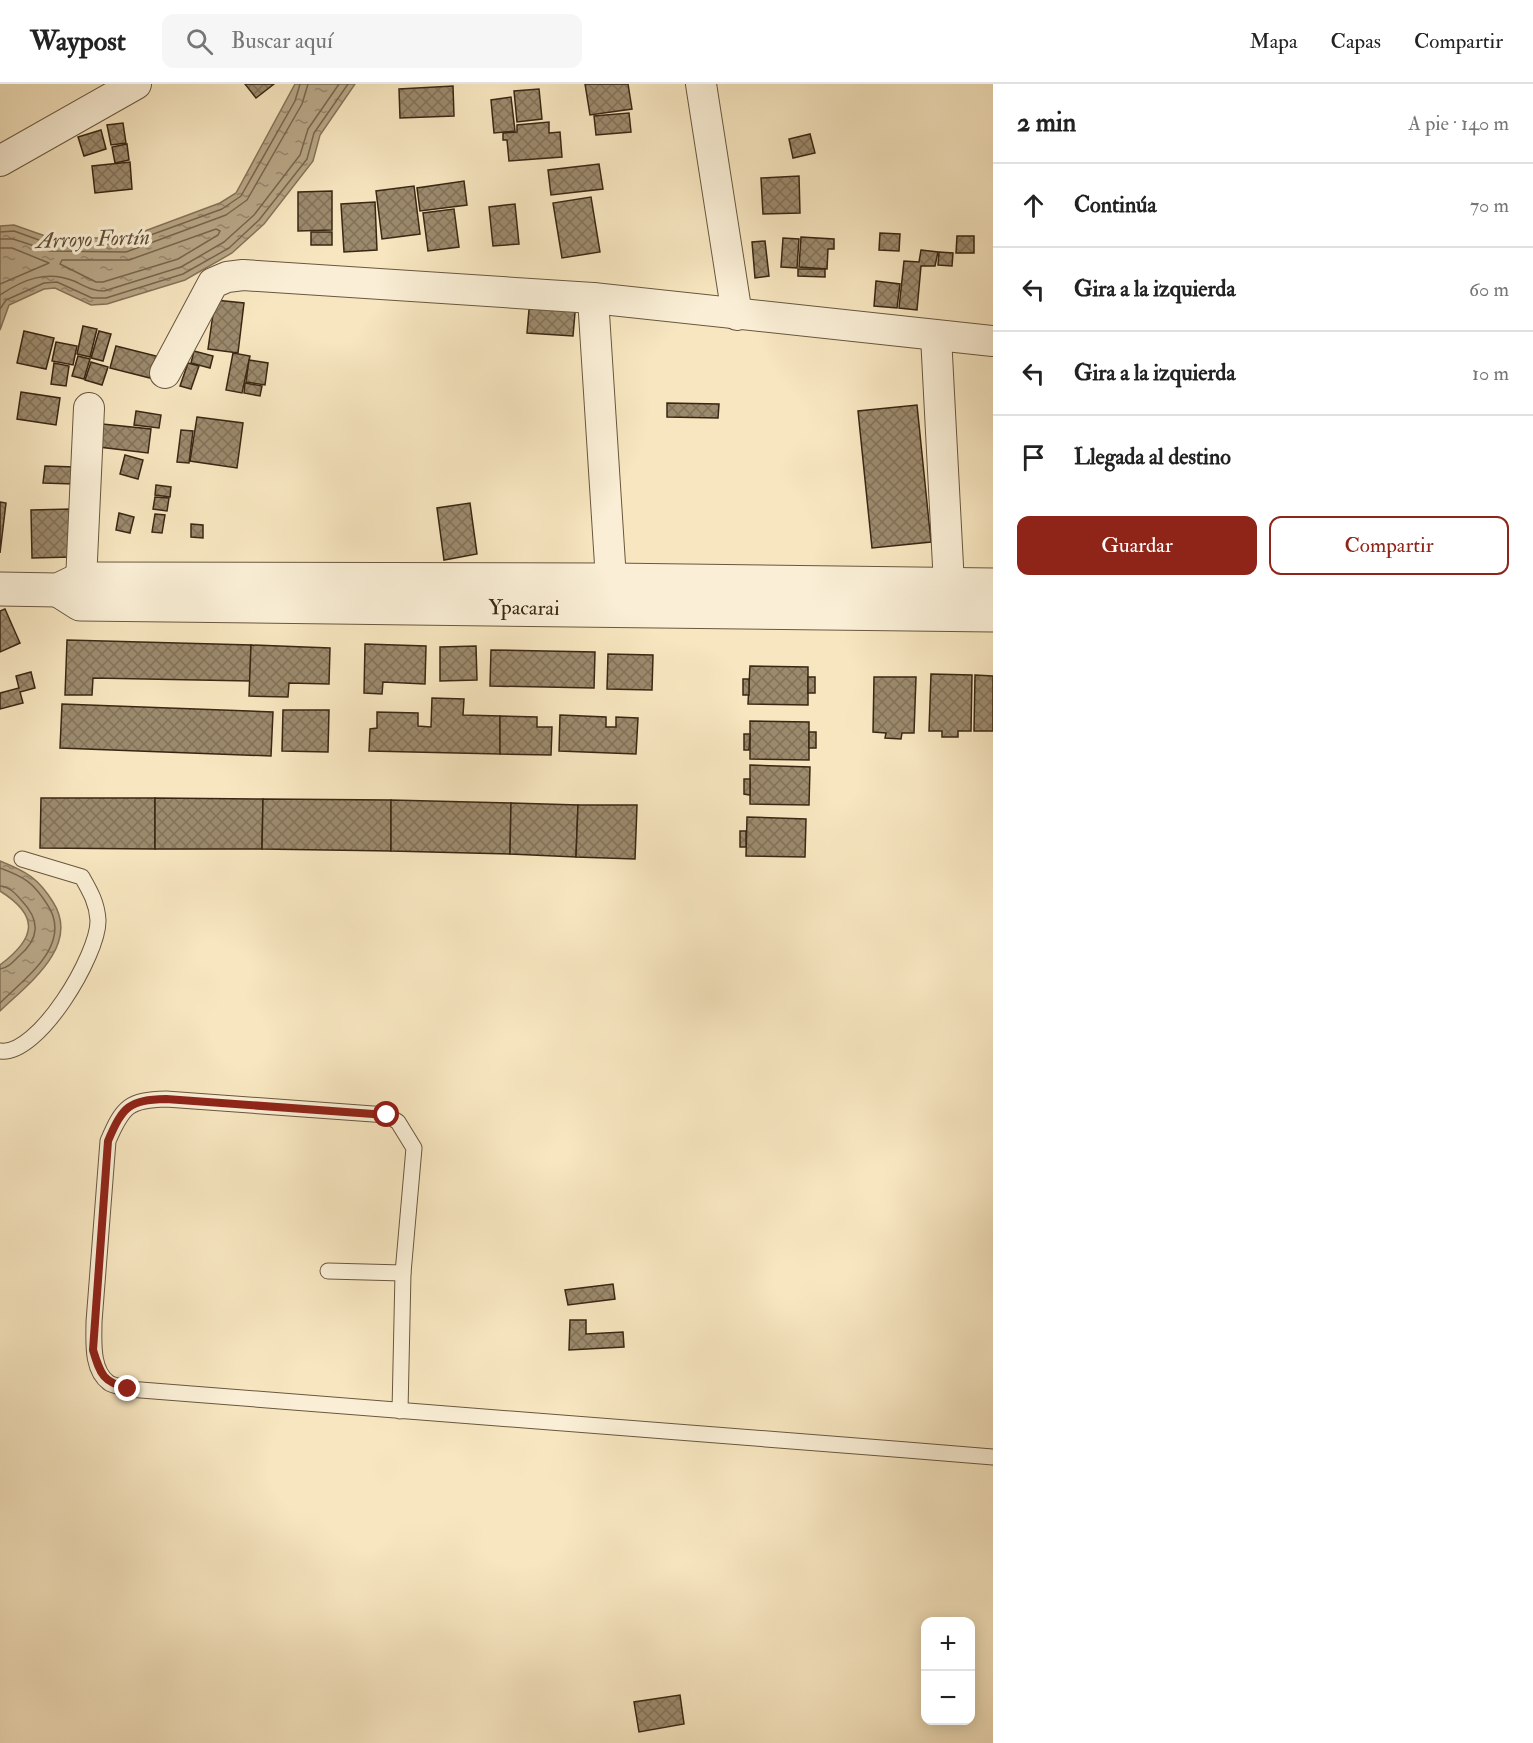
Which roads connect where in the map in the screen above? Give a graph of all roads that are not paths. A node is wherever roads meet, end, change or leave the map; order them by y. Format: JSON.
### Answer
{"nodes":[{"id":1,"x":136,"y":84,"type":"edge"},
{"id":2,"x":701,"y":84,"type":"edge"},
{"id":3,"x":0,"y":161,"type":"edge"},
{"id":4,"x":593,"y":298,"type":"junction"},
{"id":5,"x":737,"y":315,"type":"junction"},
{"id":6,"x":936,"y":336,"type":"junction"},
{"id":7,"x":993,"y":341,"type":"edge"},
{"id":8,"x":165,"y":373,"type":"dead end"},
{"id":9,"x":89,"y":408,"type":"dead end"},
{"id":10,"x":611,"y":580,"type":"junction"},
{"id":11,"x":949,"y":585,"type":"junction"},
{"id":12,"x":993,"y":585,"type":"edge"},
{"id":13,"x":0,"y":589,"type":"edge"},
{"id":14,"x":73,"y":591,"type":"junction"},
{"id":15,"x":354,"y":594,"type":"junction"},
{"id":16,"x":695,"y":596,"type":"junction"},
{"id":17,"x":993,"y":615,"type":"edge"},
{"id":18,"x":22,"y":859,"type":"dead end"},
{"id":19,"x":0,"y":1051,"type":"edge"},
{"id":20,"x":328,"y":1271,"type":"dead end"},
{"id":21,"x":403,"y":1273,"type":"junction"},
{"id":22,"x":400,"y":1411,"type":"junction"},
{"id":23,"x":993,"y":1457,"type":"edge"}],
"edges":[{"from":1,"to":3,"type":"street"},
{"from":2,"to":5,"type":"street"},
{"from":4,"to":5,"type":"street"},
{"from":4,"to":8,"type":"street"},
{"from":4,"to":10,"type":"street"},
{"from":5,"to":6,"type":"street"},
{"from":6,"to":7,"type":"street"},
{"from":6,"to":11,"type":"street"},
{"from":9,"to":14,"type":"street"},
{"from":10,"to":15,"type":"street","name":"Ypacarai"},
{"from":10,"to":16,"type":"street","name":"Ypacarai"},
{"from":11,"to":12,"type":"street","name":"Ypacarai"},
{"from":11,"to":16,"type":"street","name":"Ypacarai"},
{"from":13,"to":14,"type":"street","name":"Ypacarai"},
{"from":14,"to":15,"type":"street","name":"Ypacarai"},
{"from":15,"to":16,"type":"street","name":"Ypacarai"},
{"from":16,"to":17,"type":"street","name":"Ypacarai"},
{"from":18,"to":19,"type":"lane"},
{"from":20,"to":21,"type":"lane"},
{"from":21,"to":22,"type":"lane"},
{"from":21,"to":22,"type":"lane"},
{"from":22,"to":23,"type":"lane"}]}
